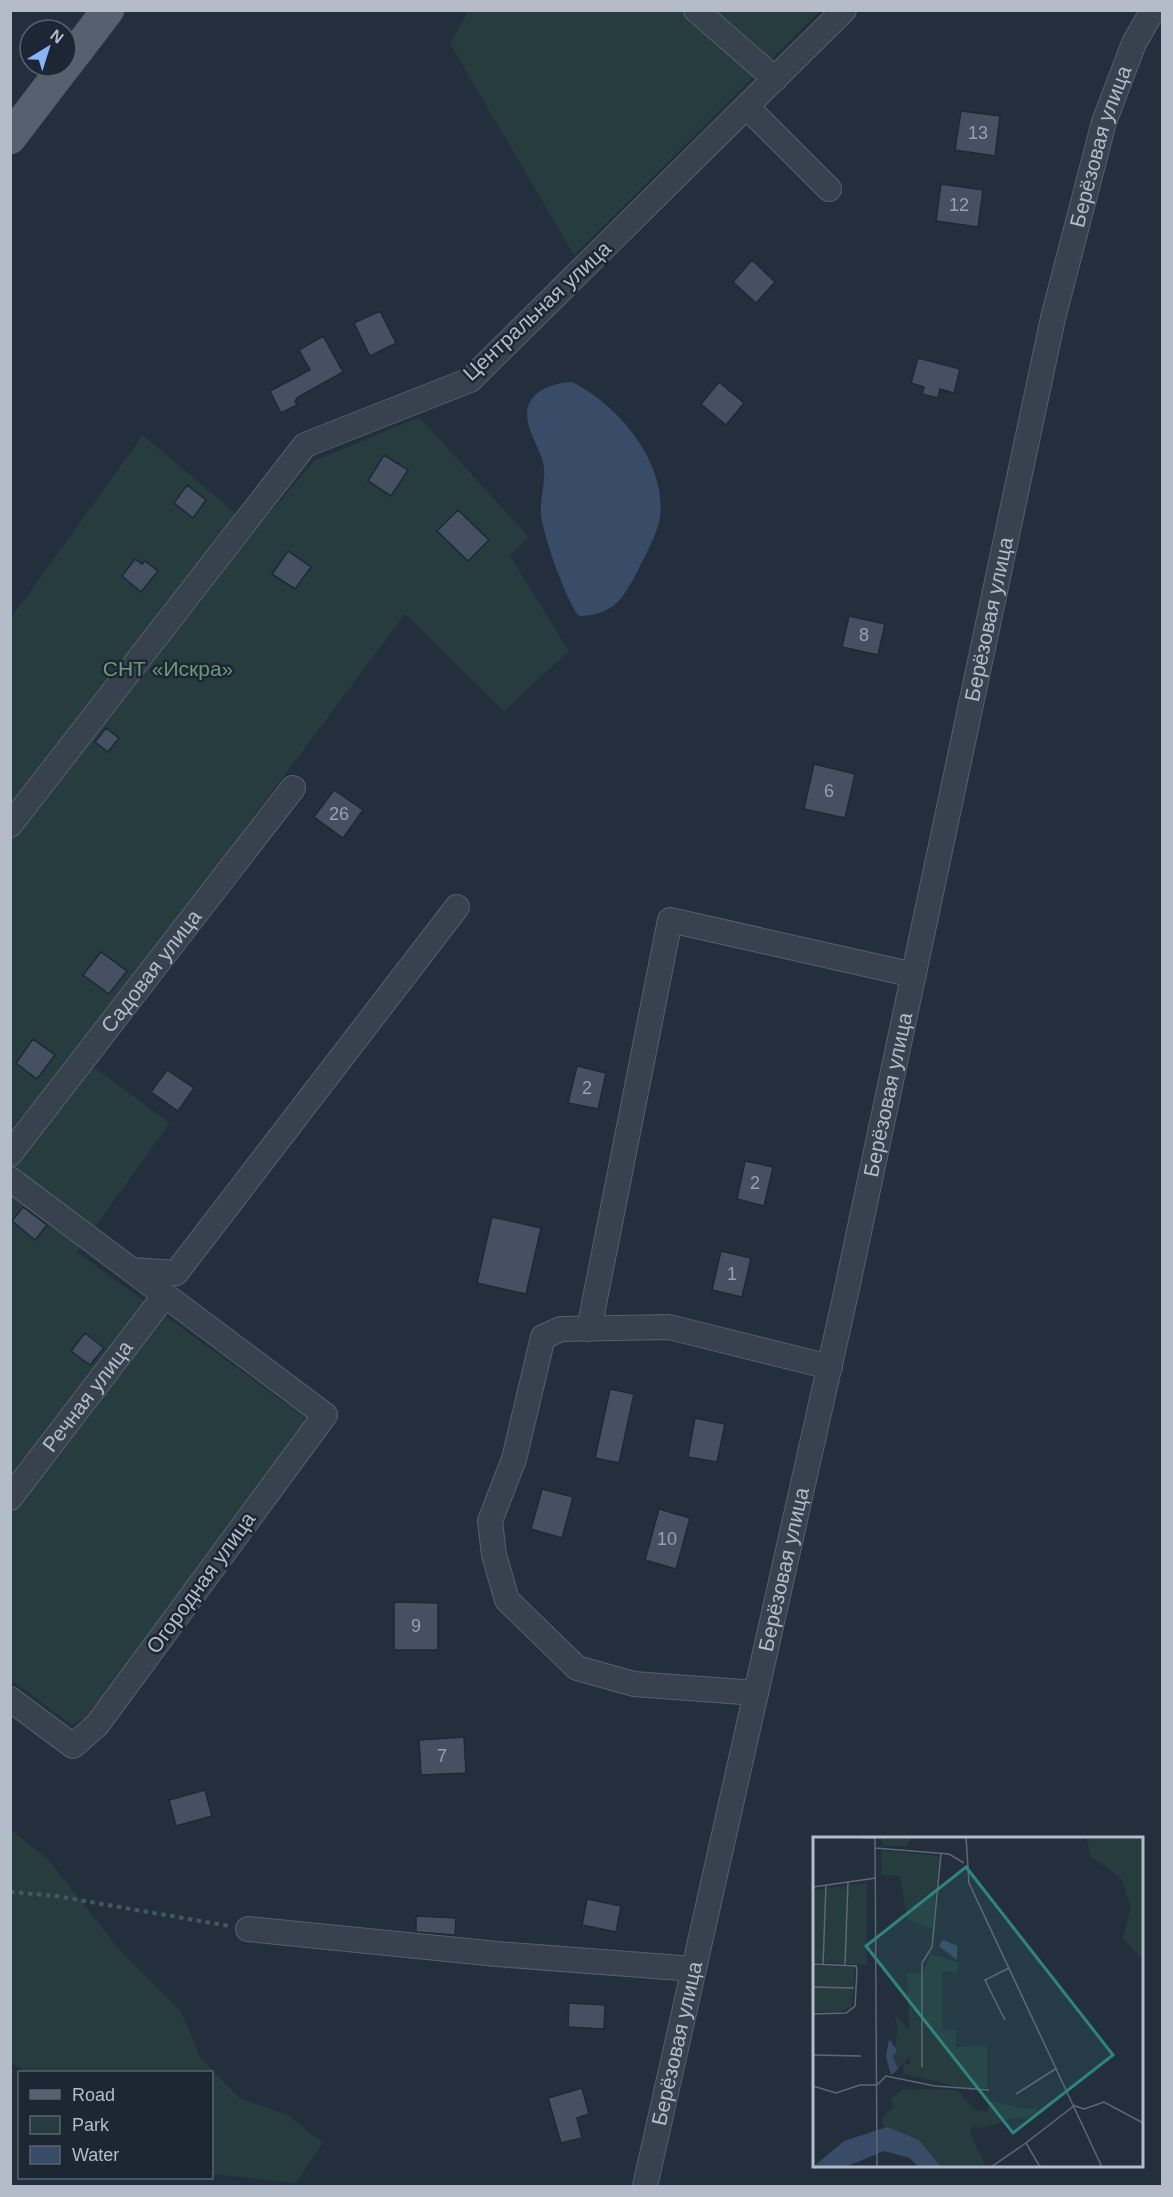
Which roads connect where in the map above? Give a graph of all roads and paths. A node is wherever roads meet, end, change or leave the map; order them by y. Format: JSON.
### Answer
{"nodes":[{"id":1,"x":108,"y":10,"type":"edge"},
{"id":2,"x":696,"y":10,"type":"edge"},
{"id":3,"x":844,"y":10,"type":"edge"},
{"id":4,"x":1153,"y":10,"type":"edge"},
{"id":5,"x":78,"y":50,"type":"edge"},
{"id":6,"x":57,"y":78,"type":"edge"},
{"id":7,"x":775,"y":79,"type":"junction"},
{"id":8,"x":747,"y":107,"type":"junction"},
{"id":9,"x":10,"y":138,"type":"edge"},
{"id":10,"x":829,"y":189,"type":"dead end"},
{"id":11,"x":293,"y":788,"type":"dead end"},
{"id":12,"x":10,"y":825,"type":"edge"},
{"id":13,"x":457,"y":907,"type":"dead end"},
{"id":14,"x":914,"y":975,"type":"junction"},
{"id":15,"x":10,"y":1154,"type":"edge"},
{"id":16,"x":10,"y":1179,"type":"edge"},
{"id":17,"x":132,"y":1270,"type":"junction"},
{"id":18,"x":165,"y":1295,"type":"junction"},
{"id":19,"x":589,"y":1329,"type":"junction"},
{"id":20,"x":830,"y":1367,"type":"junction"},
{"id":21,"x":10,"y":1498,"type":"edge"},
{"id":22,"x":756,"y":1693,"type":"junction"},
{"id":23,"x":10,"y":1698,"type":"edge"},
{"id":24,"x":10,"y":1892,"type":"edge"},
{"id":25,"x":248,"y":1929,"type":"joint"},
{"id":26,"x":694,"y":1969,"type":"junction"},
{"id":27,"x":645,"y":2187,"type":"edge"}],
"edges":[{"from":1,"to":5,"type":"main road"},
{"from":2,"to":7,"type":"street"},
{"from":3,"to":7,"type":"street","name":"Центральная улица"},
{"from":4,"to":14,"type":"street","name":"Берёзовая улица"},
{"from":6,"to":9,"type":"main road"},
{"from":7,"to":8,"type":"street","name":"Центральная улица"},
{"from":8,"to":10,"type":"street"},
{"from":8,"to":12,"type":"street","name":"Центральная улица"},
{"from":11,"to":15,"type":"street","name":"Садовая улица"},
{"from":13,"to":17,"type":"street"},
{"from":14,"to":19,"type":"street"},
{"from":14,"to":20,"type":"street","name":"Берёзовая улица"},
{"from":16,"to":17,"type":"street"},
{"from":17,"to":18,"type":"street"},
{"from":18,"to":21,"type":"street","name":"Речная улица"},
{"from":18,"to":23,"type":"street","name":"Огородная улица"},
{"from":19,"to":20,"type":"street"},
{"from":19,"to":22,"type":"street"},
{"from":20,"to":22,"type":"street","name":"Берёзовая улица"},
{"from":22,"to":26,"type":"street","name":"Берёзовая улица"},
{"from":24,"to":25,"type":"path"},
{"from":25,"to":26,"type":"street"},
{"from":26,"to":27,"type":"street","name":"Берёзовая улица"}]}
